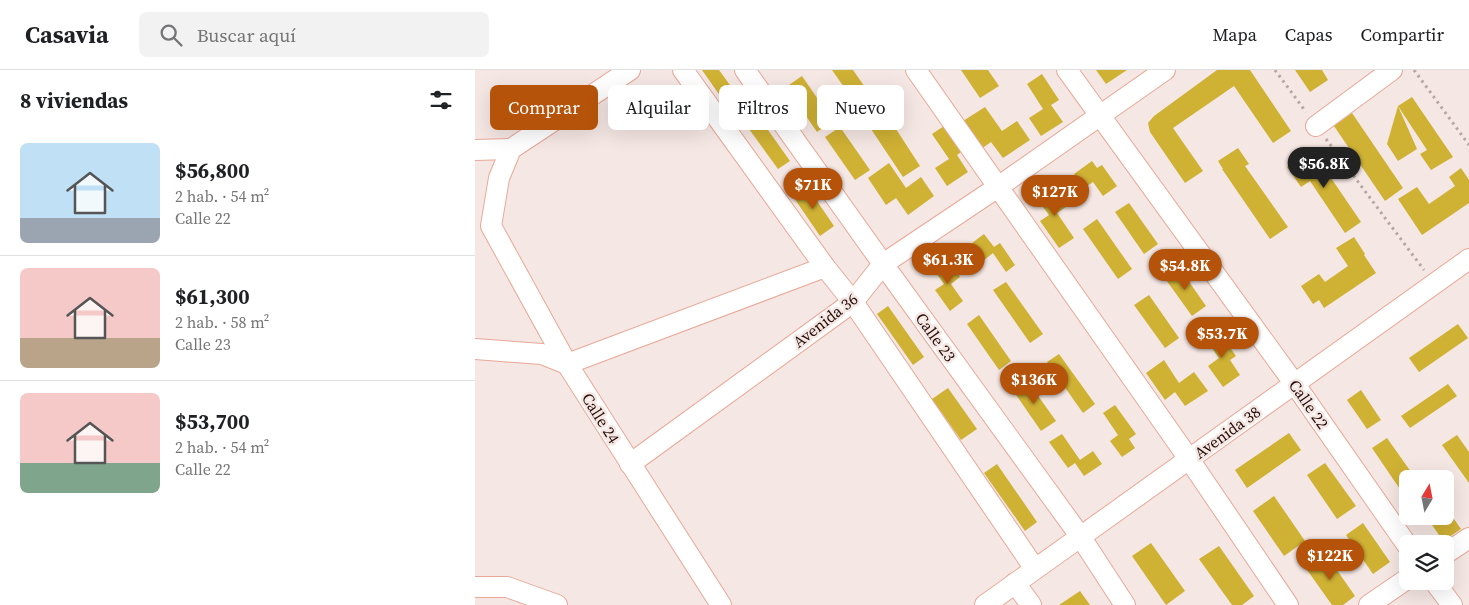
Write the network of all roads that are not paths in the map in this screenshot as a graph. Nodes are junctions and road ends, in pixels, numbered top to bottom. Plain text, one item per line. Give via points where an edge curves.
1 (630, 70) edge
2 (683, 70) edge
3 (745, 70) edge
4 (916, 70) edge
5 (1067, 70) edge
6 (1165, 70) edge
7 (1392, 70) edge
8 (1100, 116) junction
9 (1316, 126) road end
10 (511, 149) junction
11 (475, 150) edge
12 (997, 187) junction
13 (1469, 259) edge
14 (883, 264) junction
15 (825, 267) junction
16 (853, 302) junction
17 (475, 348) edge
18 (567, 364) junction
19 (1294, 384) junction
20 (1189, 459) junction
21 (630, 464) junction
22 (1400, 535) edge
23 (1080, 536) junction
24 (1469, 538) edge
25 (1454, 548) edge
26 (1035, 569) junction
27 (1015, 583) junction
28 (1399, 584) edge
29 (475, 588) edge
30 (1441, 590) edge
31 (557, 605) edge
32 (721, 605) edge
33 (985, 605) edge
34 (1031, 605) edge
35 (1125, 605) edge
36 (1288, 605) edge
37 (1369, 605) edge
38 (1452, 605) edge

1 - 10 street
2 - 15 street
3 - 14 street, Calle 23
4 - 12 street
5 - 8 street, Calle 22
6 - 8 street, Avenida 36
7 - 9 street
8 - 12 street, Avenida 36
8 - 19 street, Calle 22
10 - 11 street
10 - 18 street, Calle 24 via 499,178 491,226
12 - 14 street, Avenida 36
12 - 20 street
13 - 19 street, Avenida 38
14 - 16 street, Avenida 36
14 - 23 street, Calle 23
15 - 16 street
15 - 18 street
16 - 21 street, Avenida 36
16 - 26 street
17 - 18 street via 542,354
18 - 21 street, Calle 24
19 - 20 street, Avenida 38
19 - 22 street, Calle 22
20 - 23 street, Avenida 38
20 - 36 street
21 - 32 street, Calle 24
23 - 26 street, Avenida 38
23 - 35 street, Calle 23
24 - 25 street
26 - 27 street, Avenida 38
27 - 33 street, Avenida 38
27 - 34 street
28 - 37 street
29 - 31 street via 507,587
30 - 38 street

